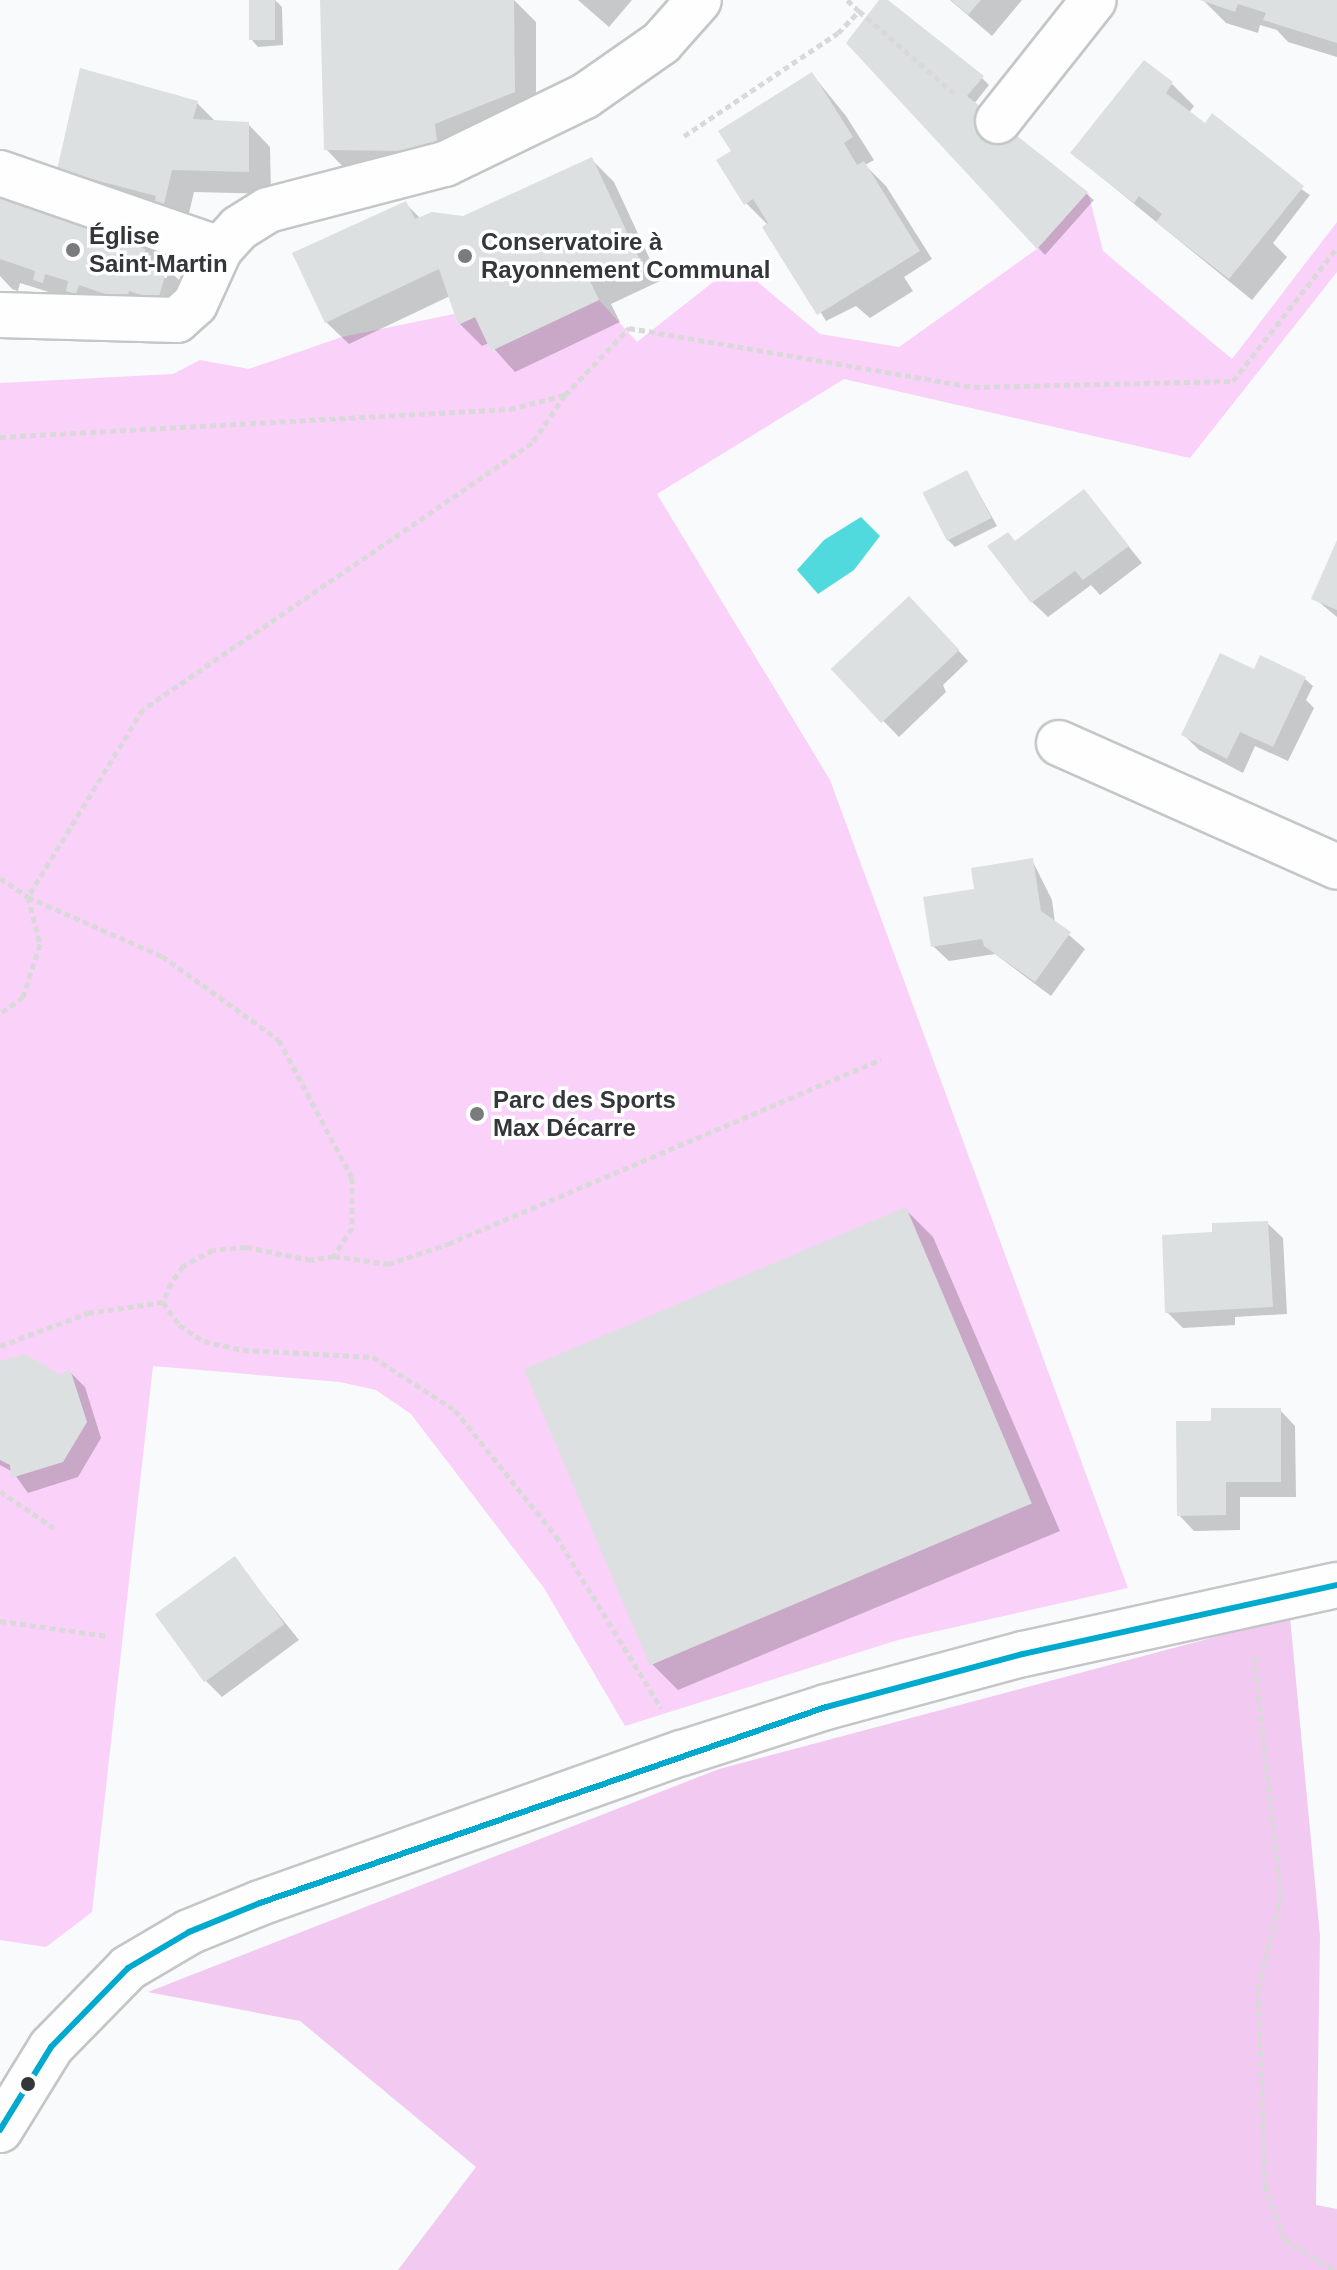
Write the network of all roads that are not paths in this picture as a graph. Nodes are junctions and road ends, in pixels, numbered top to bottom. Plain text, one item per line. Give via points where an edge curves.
1 (699, 0) edge
2 (1094, 0) edge
3 (998, 121) dead end
4 (0, 173) edge
5 (220, 249) junction
6 (0, 315) edge
7 (1059, 743) dead end
8 (1337, 867) edge
9 (1320, 1589) edge
10 (0, 2130) edge

1 - 5 street via 661,43 585,96 445,164 268,210 239,228
2 - 3 street
4 - 5 street
5 - 6 street via 195,304 177,320
7 - 8 street
9 - 10 street via 1023,1654 826,1707 682,1753 189,1932 128,1968 51,2047

